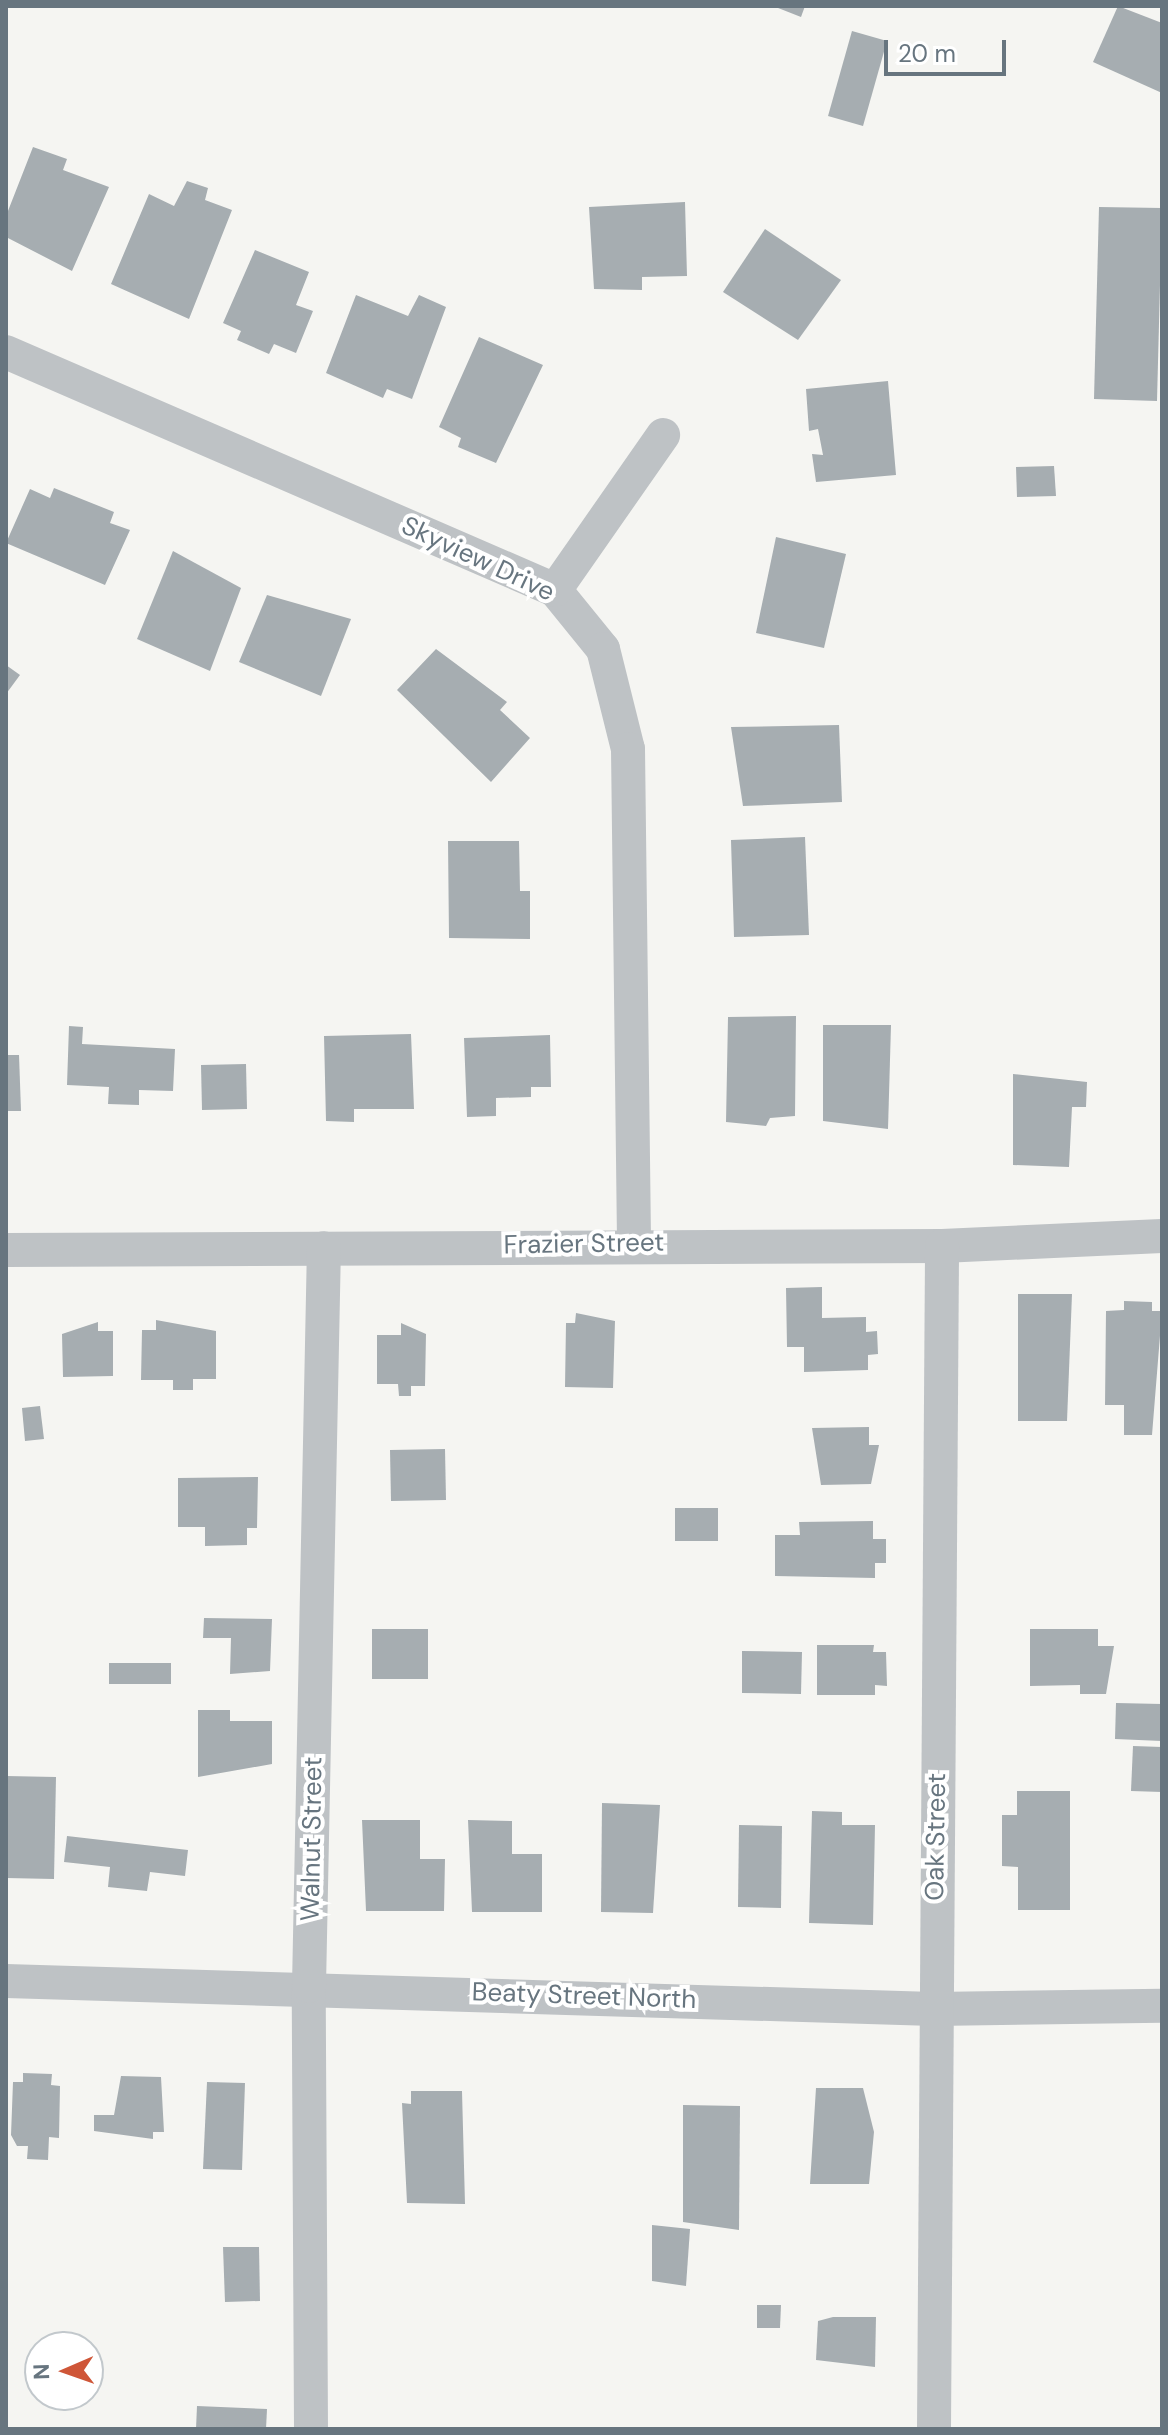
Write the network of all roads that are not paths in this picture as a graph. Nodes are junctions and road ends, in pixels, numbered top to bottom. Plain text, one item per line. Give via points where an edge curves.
1 (6, 352) edge
2 (663, 435) dead end
3 (555, 590) junction
4 (1162, 1236) edge
5 (634, 1243) junction
6 (942, 1246) junction
7 (324, 1248) junction
8 (6, 1250) edge
9 (6, 1981) edge
10 (309, 1986) junction
11 (1162, 2006) edge
12 (934, 2009) junction
13 (311, 2429) edge
14 (934, 2429) edge

1 - 3 street, Skyview Drive
2 - 3 street
3 - 5 street, Skyview Drive via 603,649 628,749
4 - 6 street, Frazier Street
5 - 6 street, Frazier Street
5 - 7 street, Frazier Street
6 - 12 street, Oak Street
7 - 8 street, Frazier Street
7 - 10 street, Walnut Street
9 - 10 street, Beaty Street North
10 - 12 street, Beaty Street North
10 - 13 street, Walnut Street
11 - 12 street, Beaty Street North
12 - 14 street, Oak Street

